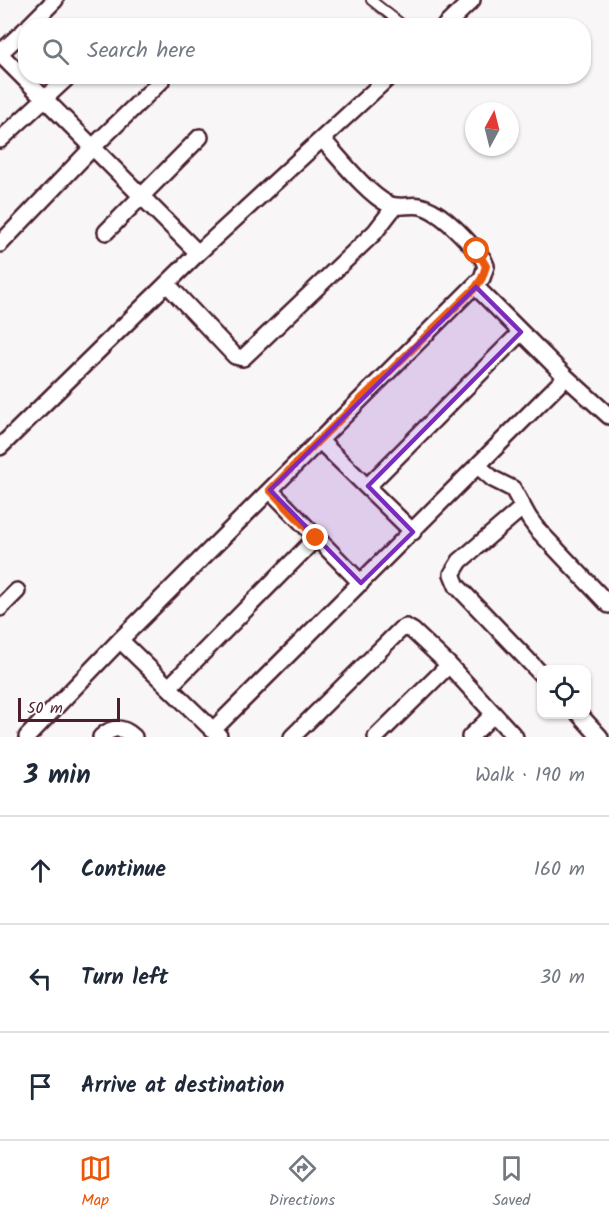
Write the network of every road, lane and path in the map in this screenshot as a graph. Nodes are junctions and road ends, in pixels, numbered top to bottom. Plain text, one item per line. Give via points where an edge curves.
1 (55, 0) edge
2 (371, 0) edge
3 (472, 0) edge
4 (36, 18) edge
5 (394, 18) edge
6 (453, 18) edge
7 (18, 36) edge
8 (0, 53) edge
9 (18, 71) edge
10 (30, 84) edge
11 (61, 84) edge
12 (158, 84) edge
13 (381, 84) edge
14 (45, 99) junction
15 (200, 137) dead end
16 (322, 139) junction
17 (0, 140) edge
18 (93, 147) junction
19 (142, 195) junction
20 (395, 206) junction
21 (106, 232) dead end
22 (0, 244) edge
23 (198, 253) junction
24 (167, 284) junction
25 (476, 287) junction
26 (521, 332) junction
27 (566, 377) junction
28 (609, 416) edge
29 (6, 430) edge
30 (319, 440) junction
31 (0, 447) edge
32 (478, 466) junction
33 (368, 486) junction
34 (270, 490) junction
35 (522, 507) junction
36 (412, 532) junction
37 (316, 538) junction
38 (361, 583) junction
39 (17, 591) dead end
40 (609, 605) edge
41 (0, 608) edge
42 (120, 640) junction
43 (449, 666) junction
44 (537, 670) edge
45 (169, 687) junction
46 (494, 714) junction
47 (584, 719) edge
48 (216, 733) edge
49 (29, 736) edge
50 (101, 737) edge
51 (134, 737) edge
52 (292, 737) edge
53 (376, 737) edge
54 (470, 737) edge
55 (515, 737) edge
56 (600, 737) edge

1 - 4 street
2 - 5 lane
3 - 6 street
7 - 8 street
8 - 9 street
10 - 14 street
11 - 14 street
12 - 18 street
13 - 16 street
14 - 17 street
14 - 18 street
15 - 19 street
16 - 20 street via 376,196
16 - 23 street
18 - 19 street
18 - 22 street
19 - 21 street
19 - 23 street
20 - 24 street via 375,232 243,358 235,356
20 - 25 street via 419,205 437,213 477,251 486,266
23 - 24 street
24 - 29 street
25 - 26 street
25 - 30 street
26 - 27 street
26 - 33 street
27 - 28 street
27 - 32 street
29 - 31 street
30 - 33 street
30 - 34 street
32 - 35 street via 513,489
32 - 36 street
33 - 36 street
34 - 37 street
34 - 42 street
35 - 40 street via 537,529
35 - 44 street via 460,561 452,574 458,586
36 - 38 street
37 - 38 street
37 - 45 street
38 - 48 street
39 - 41 street
42 - 45 street
42 - 49 street
43 - 46 street
43 - 52 street via 413,631 403,628
43 - 53 street
45 - 48 street
46 - 54 street
46 - 55 street
47 - 56 street
50 - 51 street via 120,728

